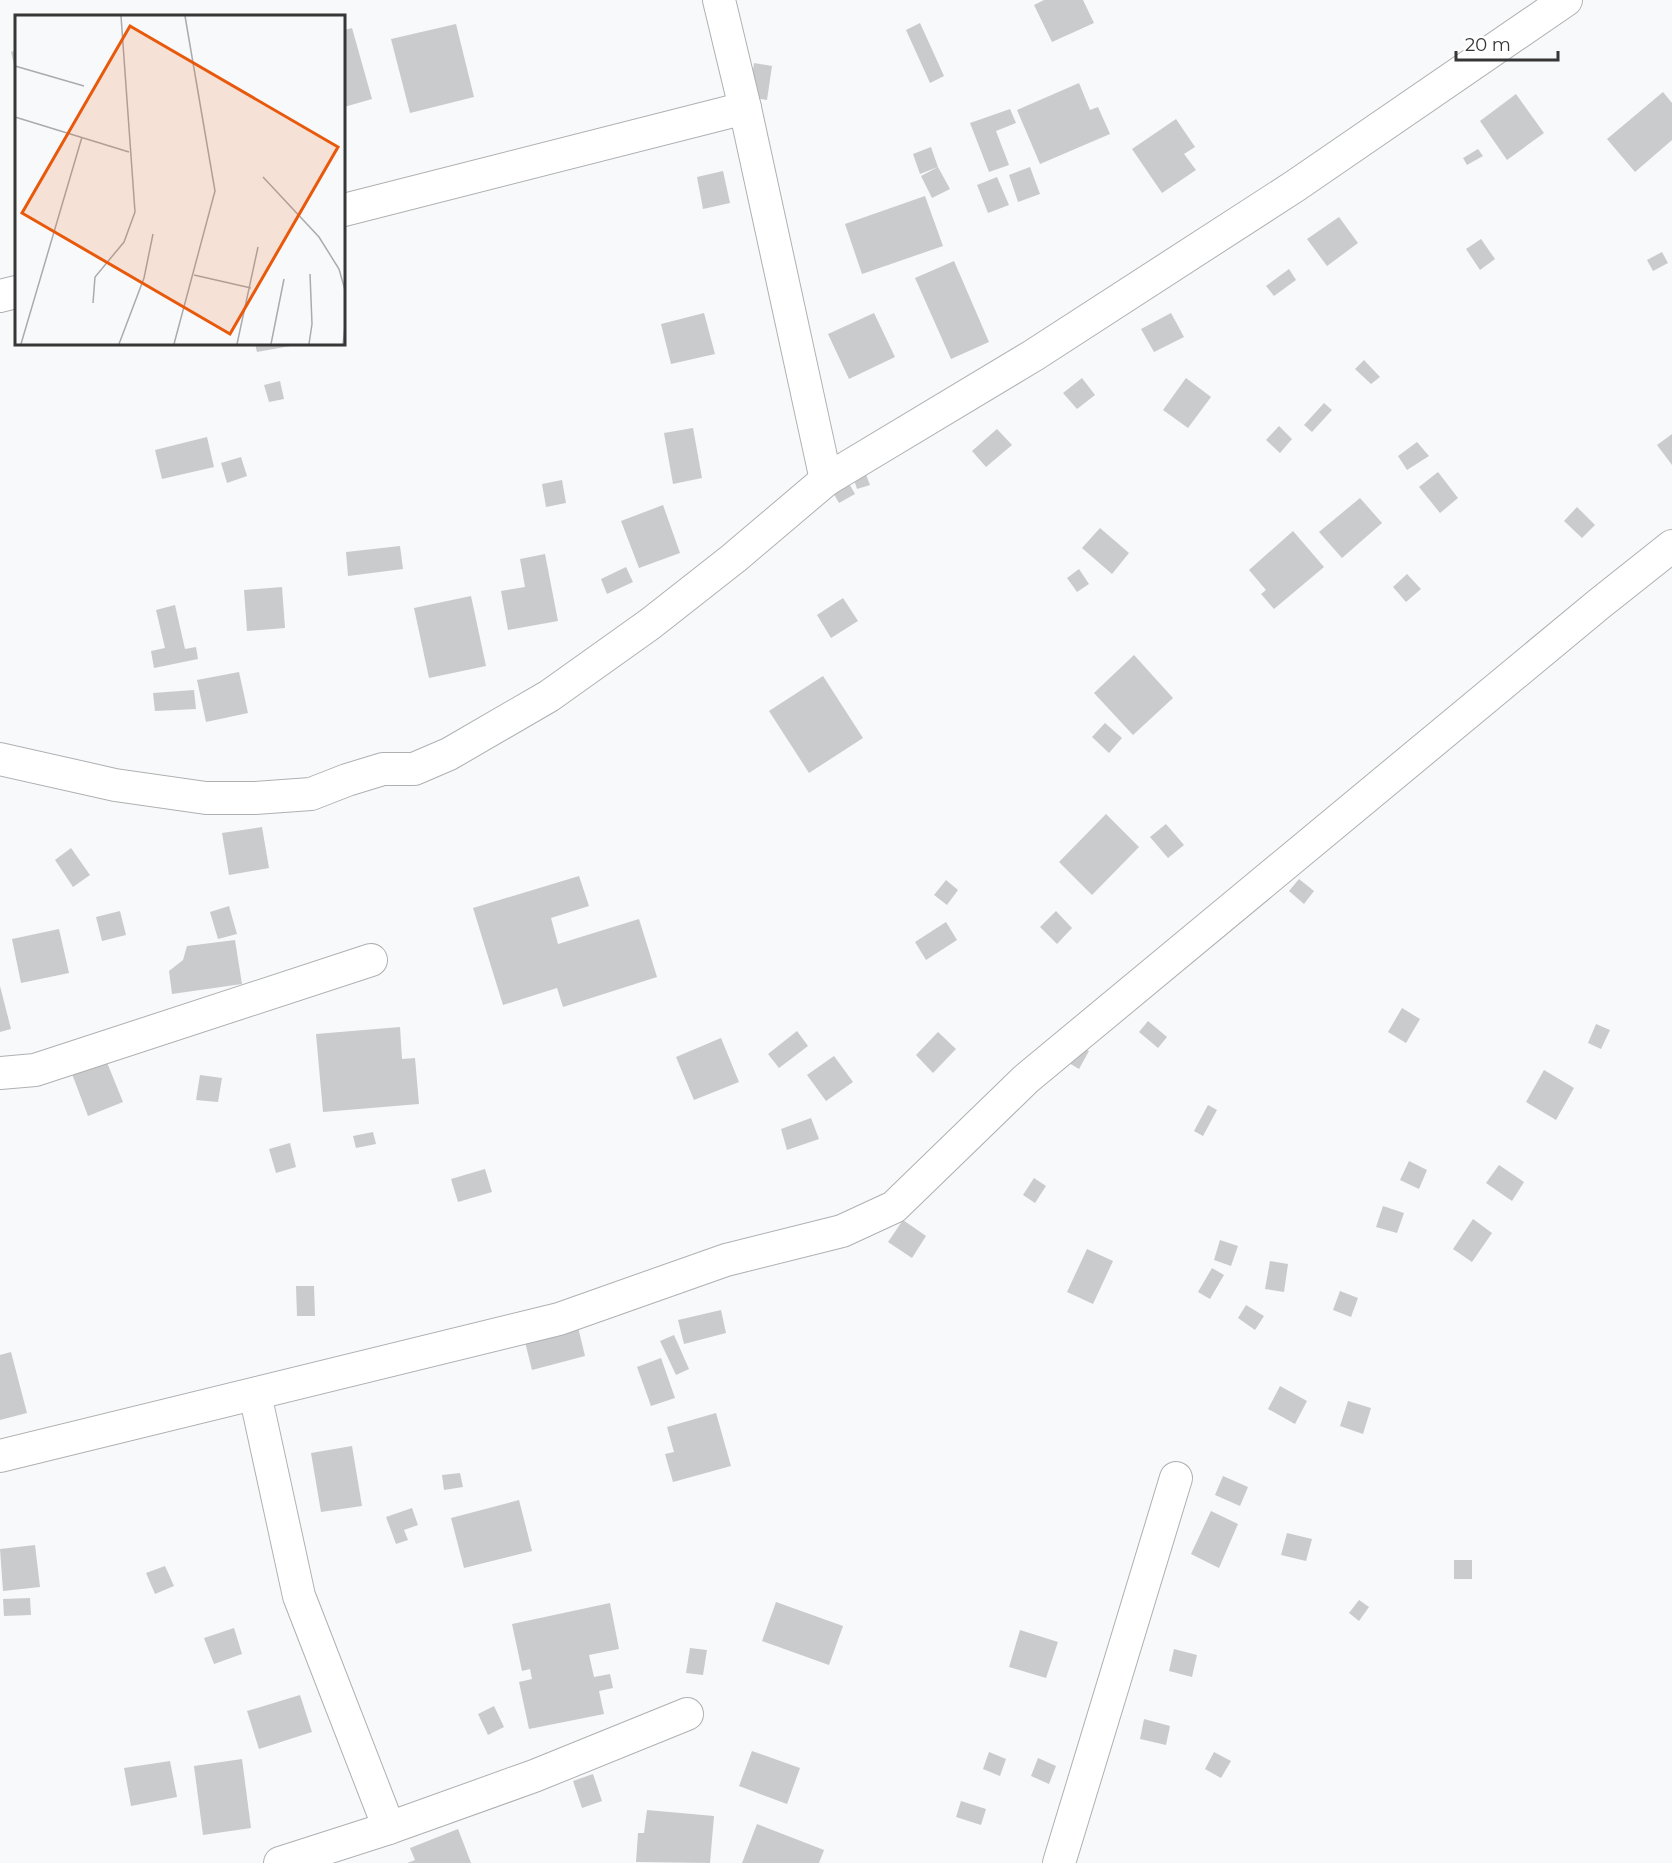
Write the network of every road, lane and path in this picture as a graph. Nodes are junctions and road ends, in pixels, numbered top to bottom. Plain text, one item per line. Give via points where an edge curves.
1 (719, 0) edge
2 (1566, 0) edge
3 (745, 108) junction
4 (345, 210) edge
5 (15, 292) edge
6 (0, 296) edge
7 (826, 480) junction
8 (1672, 546) edge
9 (0, 759) edge
10 (371, 960) dead end
11 (0, 1073) edge
12 (255, 1394) junction
13 (0, 1456) edge
14 (1176, 1478) dead end
15 (687, 1714) dead end
16 (389, 1828) junction
17 (280, 1863) edge
18 (1059, 1863) edge

1 - 3 street
2 - 7 street via 1295,186 1034,355
3 - 4 street
3 - 7 street
5 - 6 street
7 - 9 street via 725,566 549,696 449,754 414,769 383,770 311,794 206,798 116,785
8 - 12 street via 1026,1079 894,1207 842,1231 726,1260 559,1318
10 - 11 street via 35,1070
12 - 13 street
12 - 16 street via 299,1596
14 - 18 street
15 - 16 street via 534,1776
16 - 17 street

